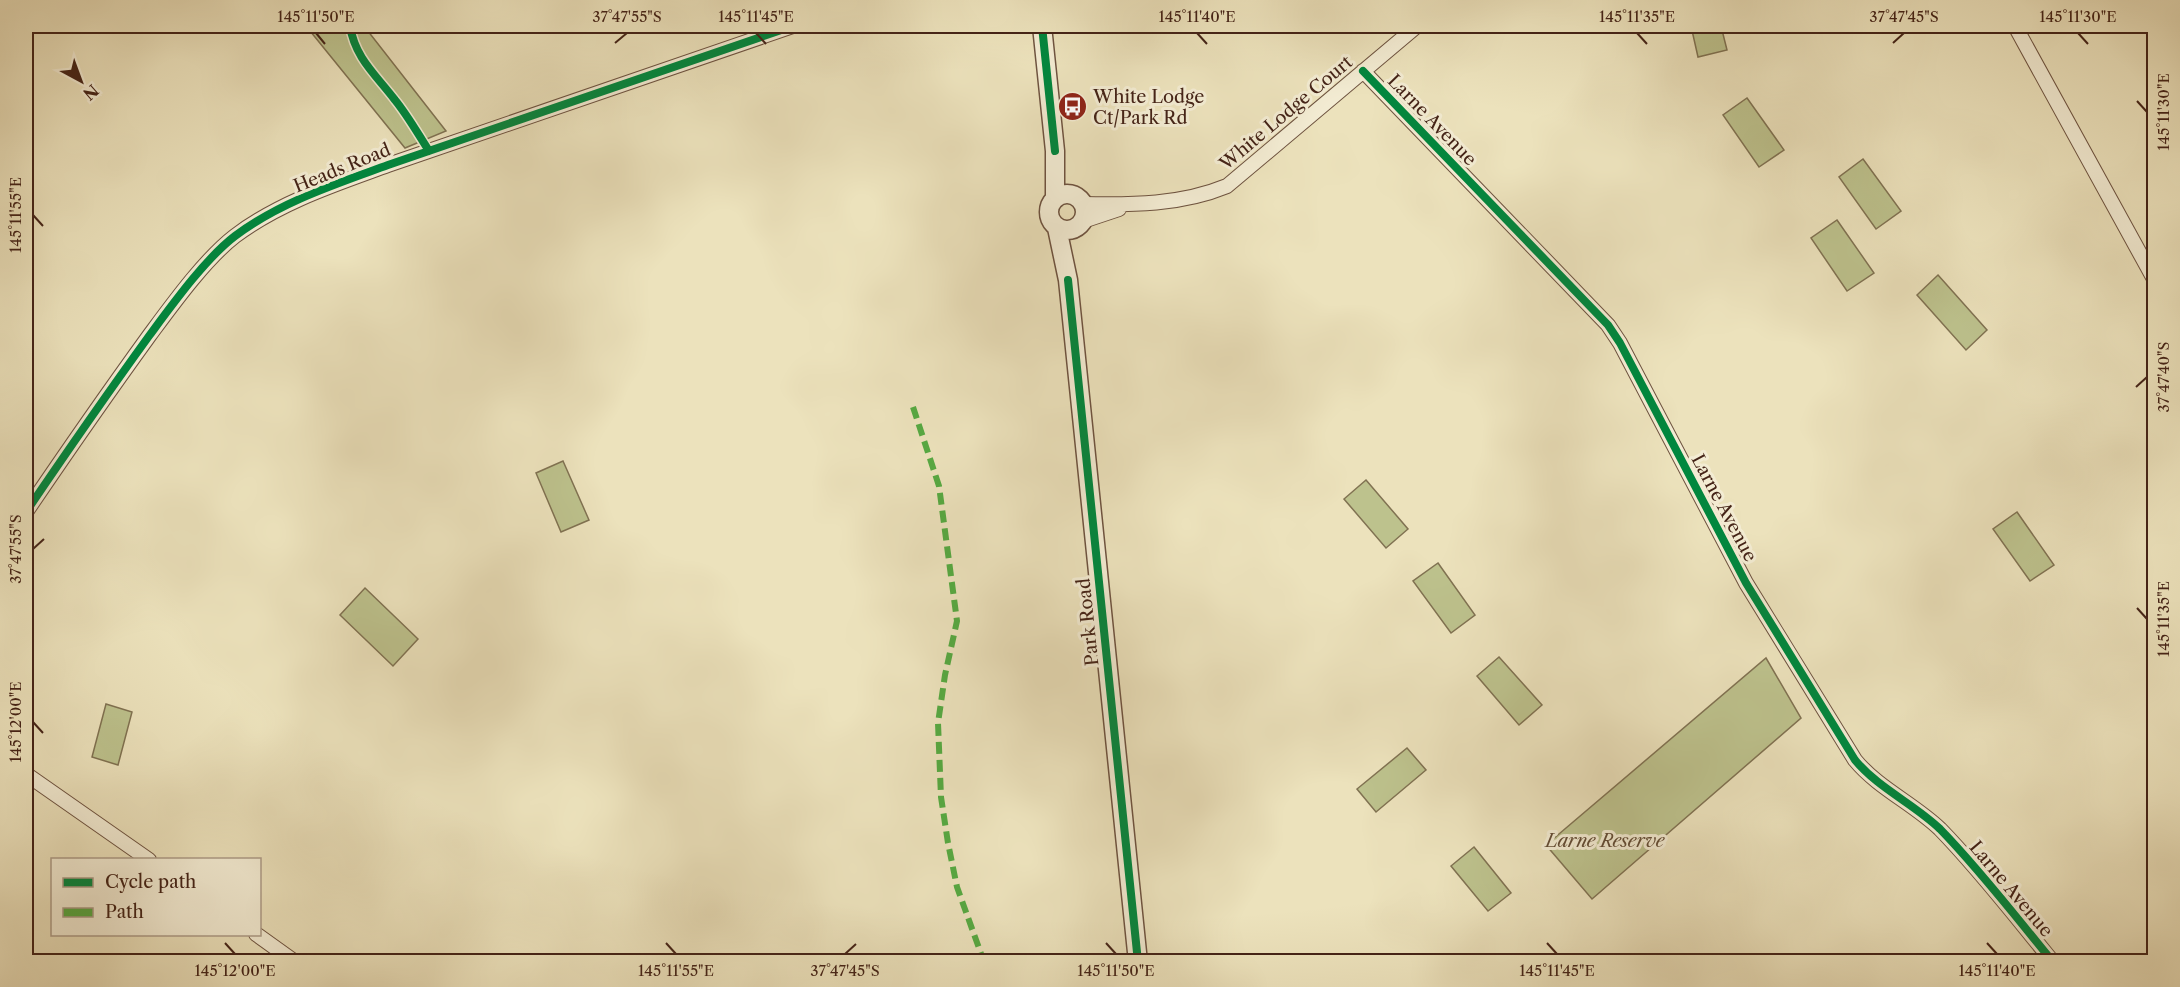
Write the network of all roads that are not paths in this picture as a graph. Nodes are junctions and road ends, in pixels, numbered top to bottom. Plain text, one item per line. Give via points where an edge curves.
1 (793, 26) edge
2 (1042, 26) edge
3 (1417, 26) edge
4 (2014, 26) edge
5 (1364, 71) junction
6 (1055, 151) junction
7 (1055, 200) junction
8 (1079, 212) junction
9 (1057, 228) junction
10 (2154, 279) edge
11 (1068, 280) junction
12 (26, 512) edge
13 (26, 774) edge
14 (146, 858) edge
15 (259, 936) edge
16 (295, 962) edge
17 (1138, 962) edge
18 (2053, 962) edge

1 - 12 street, Heads Road via 332,185 265,216 216,254 167,312
2 - 6 street
3 - 5 street, White Lodge Court
4 - 10 street
5 - 8 street, White Lodge Court via 1227,186 1196,197
5 - 18 street, Larne Avenue via 1608,325 1746,583 1855,760 1939,828
6 - 7 street
6 - 8 street
7 - 8 street via 1064,195
7 - 9 street via 1049,214
8 - 9 street via 1067,230
8 - 11 street, Park Road
9 - 11 street, Park Road
11 - 17 street, Park Road
13 - 14 street
15 - 16 street

